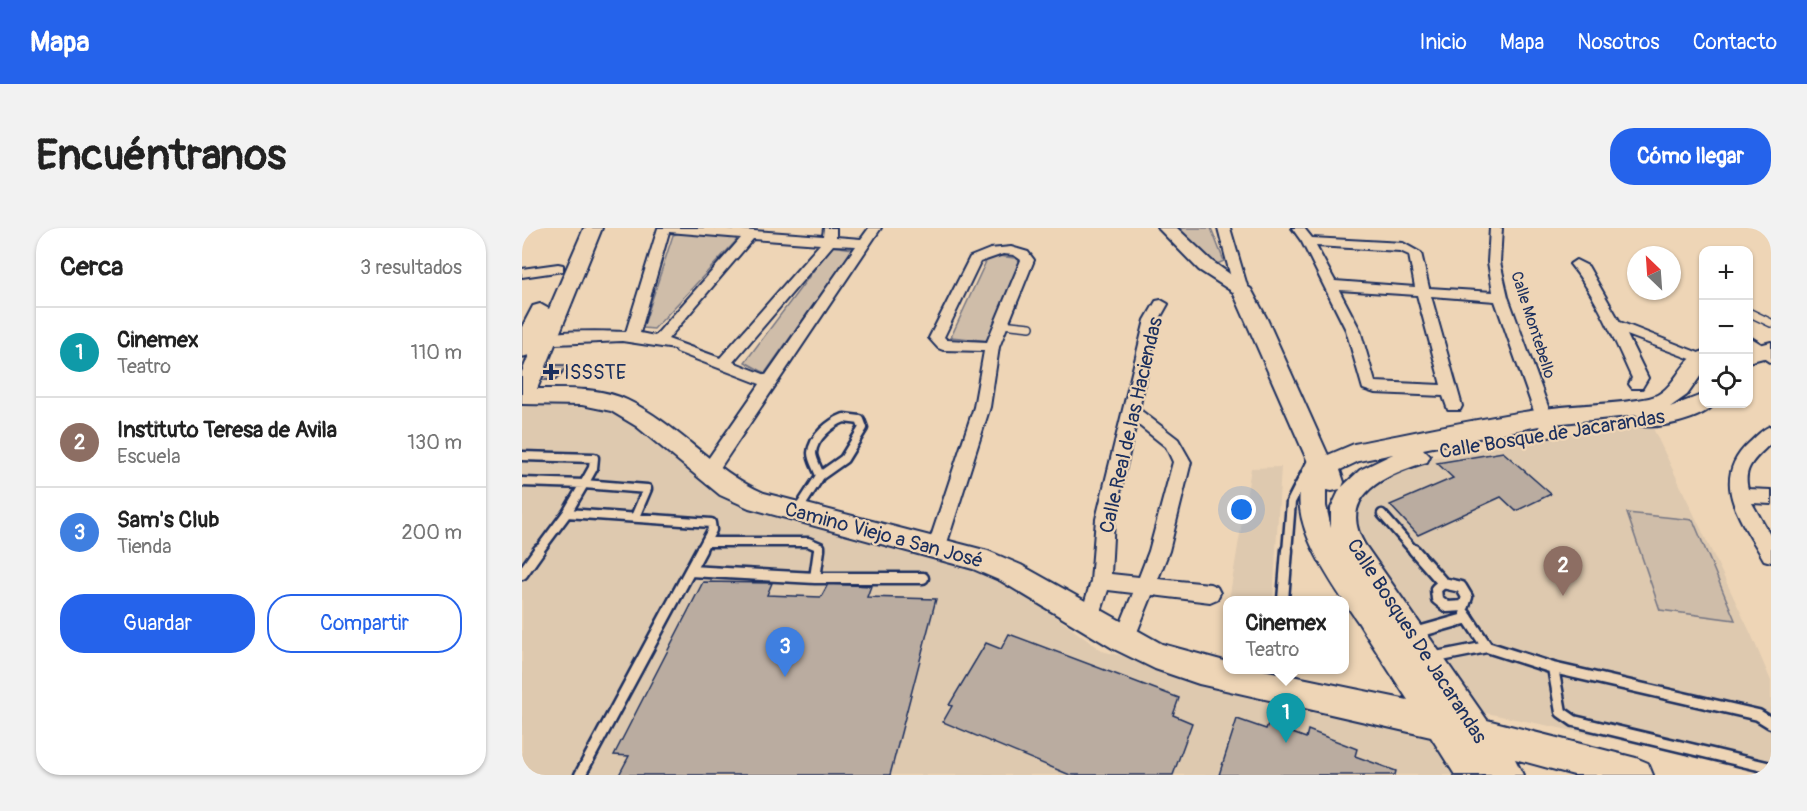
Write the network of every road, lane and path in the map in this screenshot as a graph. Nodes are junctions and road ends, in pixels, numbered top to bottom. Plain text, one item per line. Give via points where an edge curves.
1 (576, 228) edge
2 (593, 228) edge
3 (664, 228) edge
4 (669, 228) edge
5 (875, 228) edge
6 (1167, 228) edge
7 (1224, 228) edge
8 (1298, 228) edge
9 (1496, 228) edge
10 (1511, 228) edge
11 (830, 234) edge
12 (750, 235) junction
13 (1308, 242) junction
14 (864, 243) junction
15 (1576, 264) dead end
16 (567, 267) junction
17 (522, 273) edge
18 (1329, 285) junction
19 (1241, 289) junction
20 (1423, 292) junction
21 (1501, 297) junction
22 (1161, 304) dead end
23 (1753, 321) edge
24 (1002, 324) junction
25 (1030, 327) dead end
26 (1618, 330) junction
27 (630, 338) junction
28 (546, 339) junction
29 (1763, 344) edge
30 (671, 345) junction
31 (524, 346) edge
32 (992, 347) junction
33 (1699, 362) edge
34 (724, 363) junction
35 (1699, 364) edge
36 (768, 381) junction
37 (1637, 384) dead end
38 (1450, 391) junction
39 (523, 395) edge
40 (1699, 405) edge
41 (1454, 406) dead end
42 (1132, 412) junction
43 (1547, 424) junction
44 (1771, 432) edge
45 (522, 456) edge
46 (1319, 463) junction
47 (708, 472) junction
48 (820, 476) junction
49 (522, 482) edge
50 (584, 484) junction
51 (1739, 495) junction
52 (1771, 497) edge
53 (1346, 502) junction
54 (798, 510) junction
55 (567, 513) junction
56 (1382, 514) dead end
57 (635, 517) junction
58 (706, 542) junction
59 (937, 546) junction
60 (1771, 554) edge
61 (690, 572) junction
62 (522, 574) edge
63 (815, 578) junction
64 (923, 578) dead end
65 (1101, 581) junction
66 (1443, 583) junction
67 (1144, 587) junction
68 (1210, 592) dead end
69 (1282, 596) edge
70 (1461, 608) junction
71 (1090, 618) junction
72 (1468, 618) junction
73 (1412, 634) junction
74 (1124, 640) junction
75 (1487, 647) junction
76 (1418, 666) junction
77 (1553, 668) junction
78 (1376, 709) junction
79 (1440, 723) junction
80 (1771, 723) edge
81 (1477, 732) junction
82 (1771, 768) edge
83 (580, 775) edge
84 (1475, 775) edge
85 (1506, 775) edge
86 (1636, 775) edge

1 - 16 street
2 - 16 street
3 - 27 street
4 - 12 street
5 - 14 street
6 - 19 street via 1206,266
7 - 19 street
8 - 13 street
9 - 10 street
9 - 21 street, Calle Montebello via 1494,262
11 - 12 street via 790,238
11 - 14 street
11 - 34 street
12 - 30 street
13 - 18 street
13 - 20 street via 1403,247 1415,253
14 - 36 street
15 - 26 street via 1583,269
16 - 17 street
16 - 28 street
16 - 31 street
18 - 20 street
18 - 38 street via 1353,330 1368,385
19 - 46 street
20 - 21 street
20 - 38 street
21 - 43 street, Calle Montebello
22 - 42 street, Calle Real de las Haciendas via 1152,320
23 - 29 lane
24 - 25 lane
24 - 32 street
24 - 32 street via 1028,260 1018,252 996,251 975,260 936,338 943,345
26 - 33 street
26 - 37 street via 1640,378
27 - 28 street
27 - 30 street
28 - 31 street
28 - 39 street
30 - 34 street
32 - 59 street via 982,407
34 - 36 street
35 - 43 street, Calle Bosque de Jacarandas via 1683,389 1668,400
36 - 47 street
38 - 41 street
39 - 47 street, Camino Viejo a San José via 582,397 618,405 644,420
40 - 43 street, Calle Bosque de Jacarandas via 1663,417
42 - 65 street, Calle Real de las Haciendas via 1105,519
42 - 67 street via 1172,443 1182,462 1159,551
43 - 46 street, Calle Bosque de Jacarandas via 1354,453
43 - 53 street, Calle Bosque de Jacarandas via 1388,464 1373,472
44 - 51 street via 1740,464
45 - 50 lane via 594,458
46 - 53 street
46 - 69 lane via 1291,501
46 - 76 street, Calle Bosques De Jacarandas via 1312,506 1328,553
47 - 54 street, Camino Viejo a San José via 748,497
48 - 48 lane via 844,459 863,428 860,420 840,419 828,427 812,454
48 - 54 lane
49 - 50 lane
50 - 55 lane
50 - 57 lane via 644,487 647,492
51 - 52 street
51 - 60 street
53 - 73 street, Calle Bosques De Jacarandas via 1343,520 1351,546
54 - 59 street, Camino Viejo a San José
55 - 57 lane
55 - 62 lane
56 - 66 lane
57 - 58 lane via 707,521 712,530
58 - 61 lane
58 - 63 lane via 815,543 820,551
59 - 71 street, Camino Viejo a San José via 1011,573
61 - 63 lane
61 - 83 lane
63 - 64 lane
65 - 67 street
65 - 71 street, Calle Real de las Haciendas
66 - 70 lane via 1455,584 1465,592 1467,602
66 - 70 lane via 1436,589 1437,599 1447,607
67 - 68 street
67 - 74 street
70 - 72 lane
71 - 74 street, Camino Viejo a San José
72 - 73 lane
72 - 75 lane
73 - 76 street, Calle Bosques De Jacarandas
74 - 78 street, Camino Viejo a San José via 1199,670 1275,683
75 - 76 lane
75 - 77 lane
76 - 78 street via 1398,693
76 - 79 street, Calle Bosques De Jacarandas
76 - 81 street, Calle Bosques De Jacarandas
77 - 80 lane via 1758,715
77 - 82 lane via 1561,712 1574,721
78 - 79 street, Camino Viejo a San José
79 - 81 street, Camino Viejo a San José
79 - 84 street, Calle Bosques De Jacarandas
81 - 85 street, Calle Bosques De Jacarandas
81 - 86 street, Camino Viejo a San José

